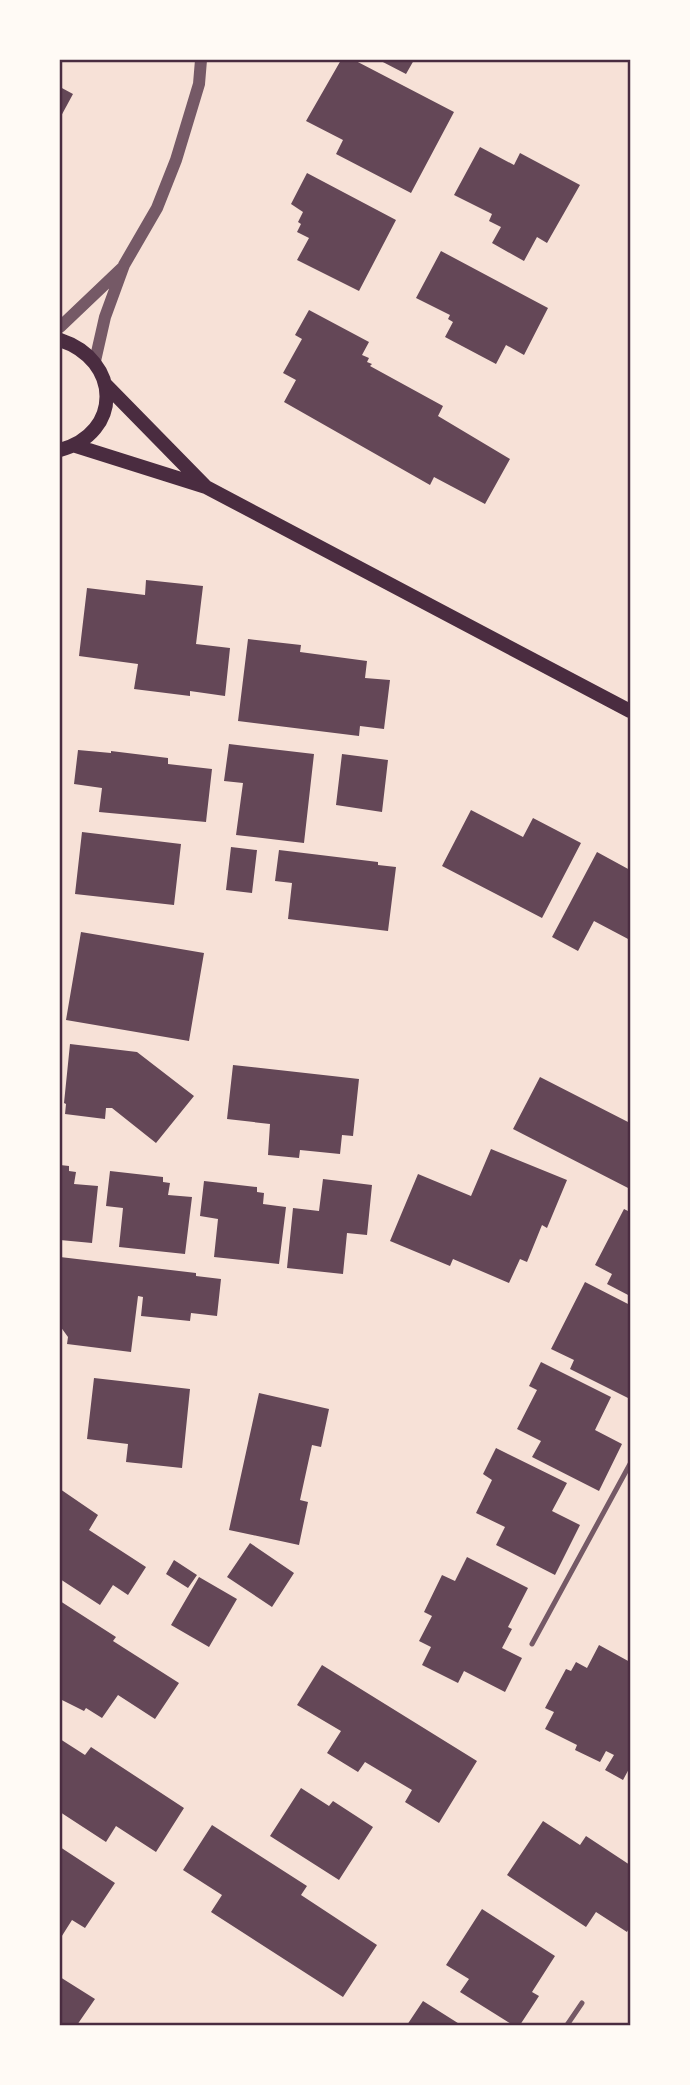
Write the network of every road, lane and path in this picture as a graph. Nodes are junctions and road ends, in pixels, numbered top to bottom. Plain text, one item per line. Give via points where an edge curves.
1 (201, 60) edge
2 (124, 265) junction
3 (60, 327) edge
4 (60, 340) edge
5 (95, 361) junction
6 (106, 385) junction
7 (76, 446) junction
8 (60, 450) edge
9 (206, 487) junction
10 (631, 711) edge
11 (631, 1464) edge
12 (532, 1644) dead end
13 (582, 2003) dead end
14 (567, 2025) edge

1 - 2 street via 199,84 176,160 157,208
2 - 3 street
2 - 5 street
4 - 5 main road
5 - 6 main road
6 - 7 main road via 105,411 93,433
6 - 9 main road
7 - 8 main road
7 - 9 main road
9 - 10 main road
11 - 12 lane
13 - 14 lane

